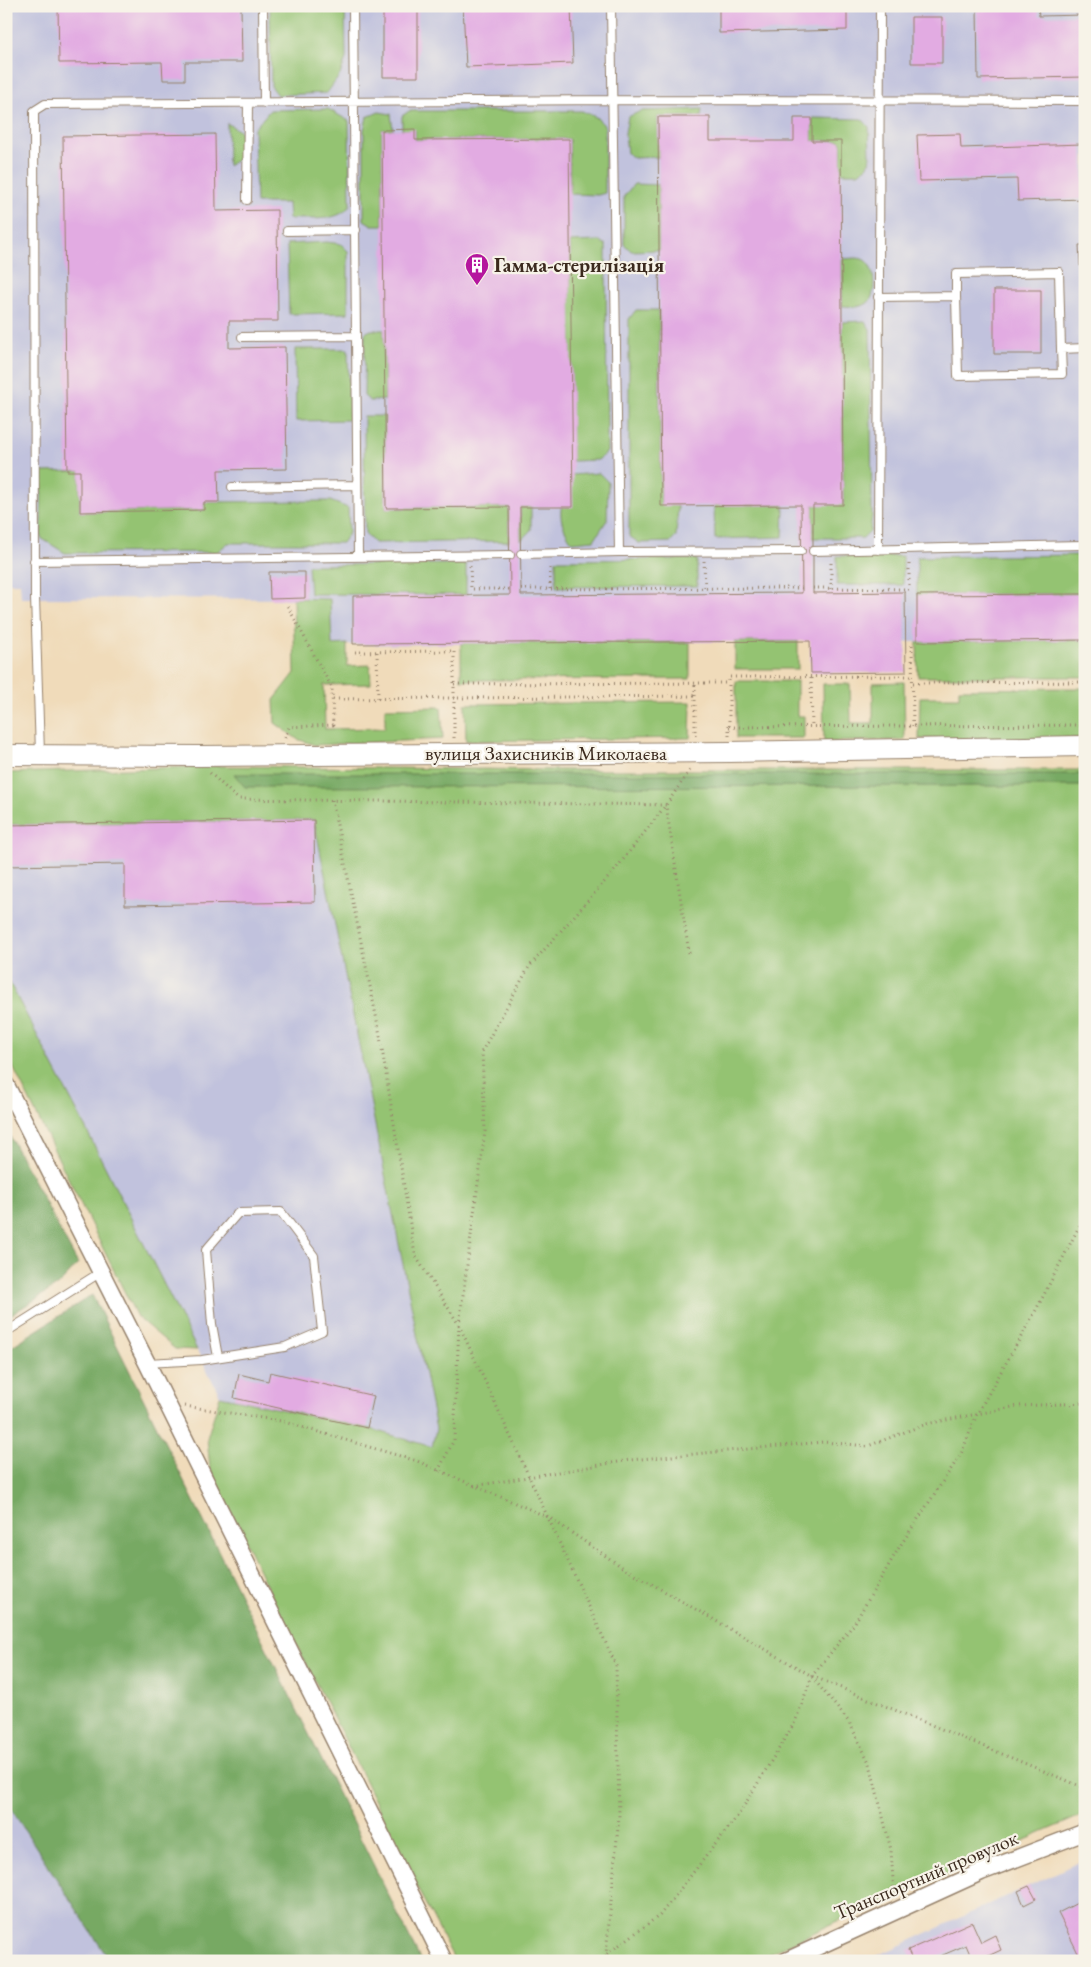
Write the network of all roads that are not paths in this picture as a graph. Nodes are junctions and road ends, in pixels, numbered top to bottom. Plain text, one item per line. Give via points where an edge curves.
1 (263, 6) edge
2 (353, 6) edge
3 (611, 6) edge
4 (880, 6) edge
5 (612, 100) junction
6 (1085, 101) edge
7 (879, 102) junction
8 (248, 103) junction
9 (264, 103) junction
10 (355, 103) junction
11 (247, 200) dead end
12 (356, 230) junction
13 (287, 231) dead end
14 (956, 296) junction
15 (878, 297) junction
16 (356, 336) junction
17 (242, 337) dead end
18 (1085, 348) edge
19 (1061, 349) junction
20 (357, 485) junction
21 (232, 486) dead end
22 (1082, 545) dead end
23 (878, 550) junction
24 (802, 551) dead end
25 (813, 551) dead end
26 (619, 552) junction
27 (510, 554) dead end
28 (521, 554) dead end
29 (358, 556) junction
30 (34, 561) junction
31 (1085, 746) edge
32 (40, 754) junction
33 (6, 755) edge
34 (6, 1085) edge
35 (101, 1272) junction
36 (6, 1332) edge
37 (218, 1357) junction
38 (147, 1363) junction
39 (1085, 1832) edge
40 (444, 1961) edge
41 (786, 1961) edge

1 - 9 lane
2 - 10 lane
3 - 5 lane
4 - 7 lane
5 - 7 lane
5 - 10 lane
5 - 26 lane
6 - 7 lane
7 - 15 lane
8 - 9 lane
8 - 11 lane
8 - 30 lane via 45,104 34,111
9 - 10 lane
10 - 12 lane
12 - 13 lane
12 - 16 lane
14 - 15 lane
14 - 19 lane via 956,274 1059,272
14 - 19 lane via 958,376 1062,374
15 - 23 lane
16 - 17 lane
16 - 20 lane
18 - 19 lane
20 - 21 lane
20 - 29 lane
22 - 23 lane
23 - 25 lane
24 - 26 lane
26 - 28 lane
27 - 29 lane
29 - 30 lane
30 - 32 lane
31 - 32 street, вулиця Захисників Миколаєва via 730,752
32 - 33 street, вулиця Захисників Миколаєва
34 - 35 street
35 - 36 lane
35 - 38 street
37 - 37 lane via 285,1347 322,1331 314,1256 281,1212 238,1213 206,1250
37 - 38 lane
38 - 40 street
39 - 41 street, Транспортний провулок via 981,1872

